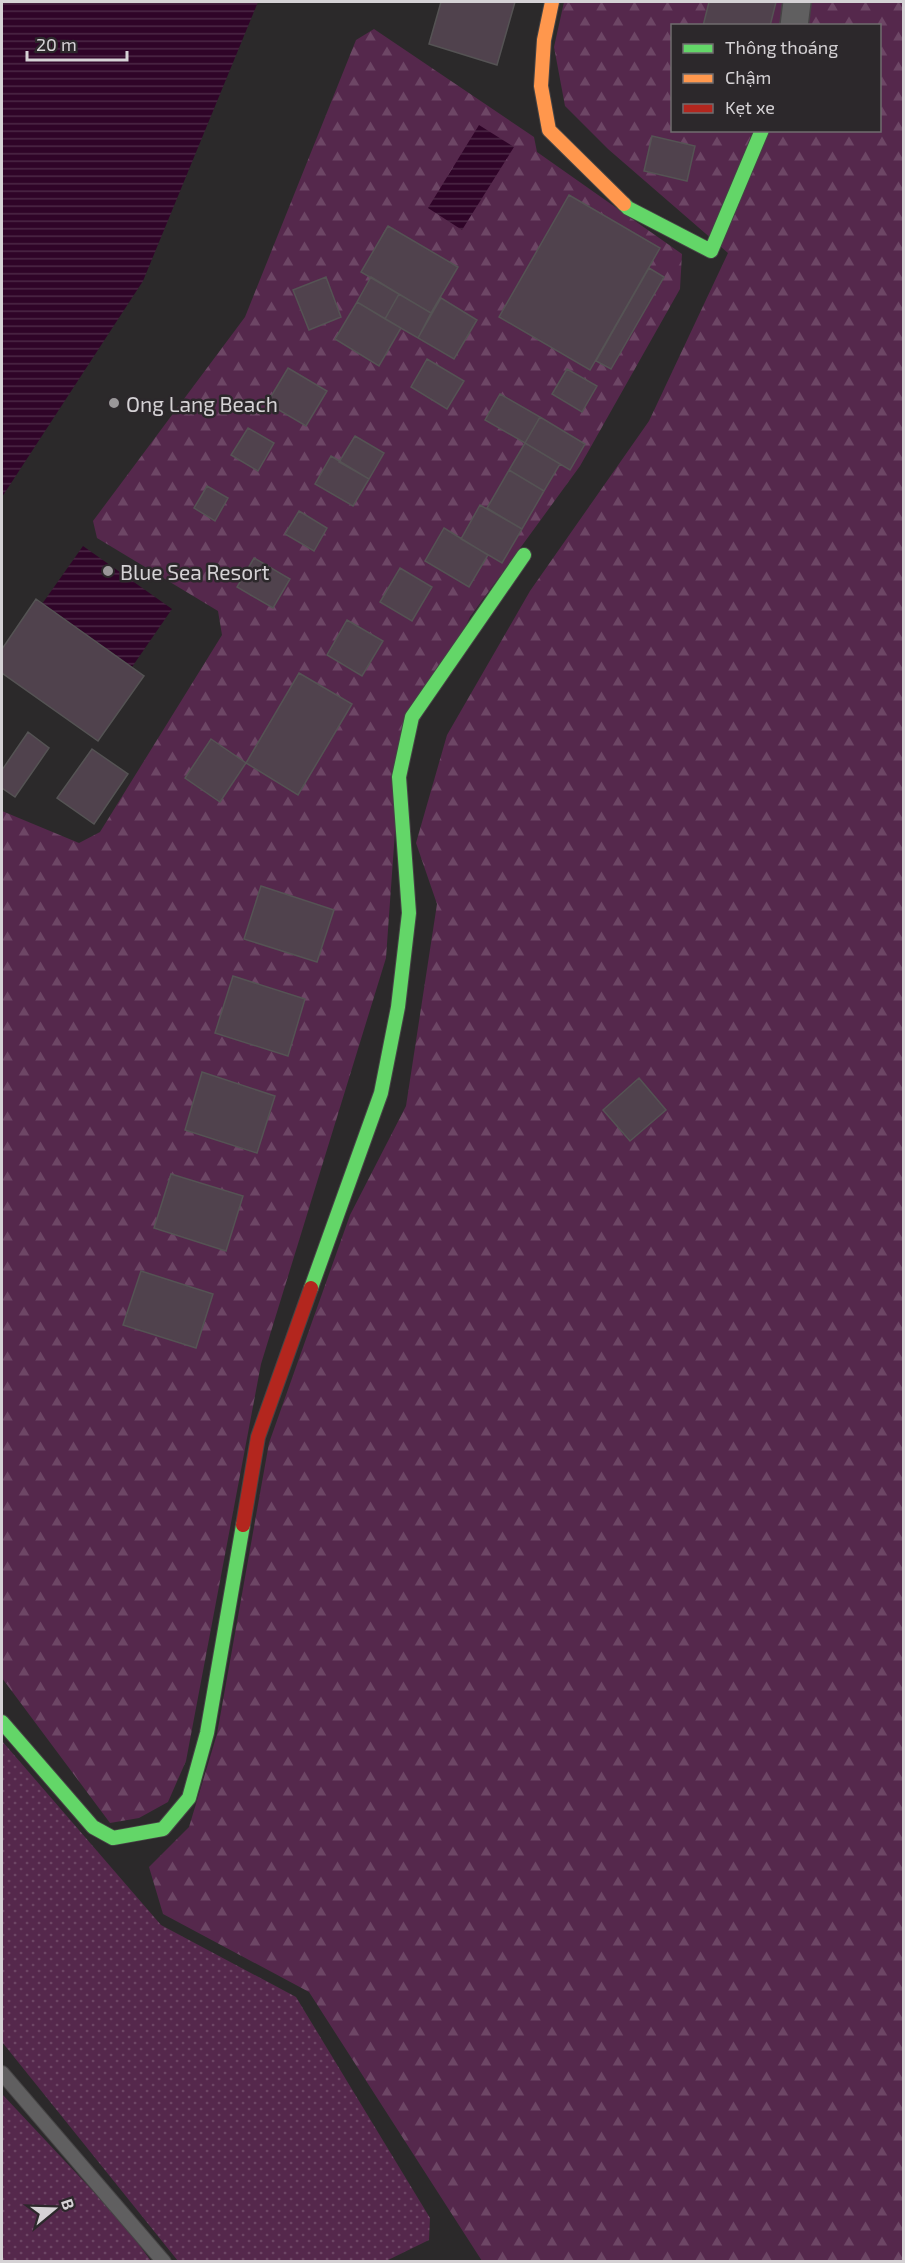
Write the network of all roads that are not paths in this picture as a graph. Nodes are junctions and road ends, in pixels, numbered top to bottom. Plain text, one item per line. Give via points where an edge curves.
1 (552, 2) edge
2 (797, 2) edge
3 (794, 24) edge
4 (761, 132) edge
5 (524, 555) dead end
6 (2, 1722) edge
7 (2, 2073) edge
8 (164, 2262) edge

1 - 4 street via 541,86 549,130 628,208 711,251
2 - 3 street
5 - 6 street via 412,717 399,777 409,913 398,1007 381,1093 258,1437 207,1733 189,1798 164,1829 113,1838 93,1827
7 - 8 lane

